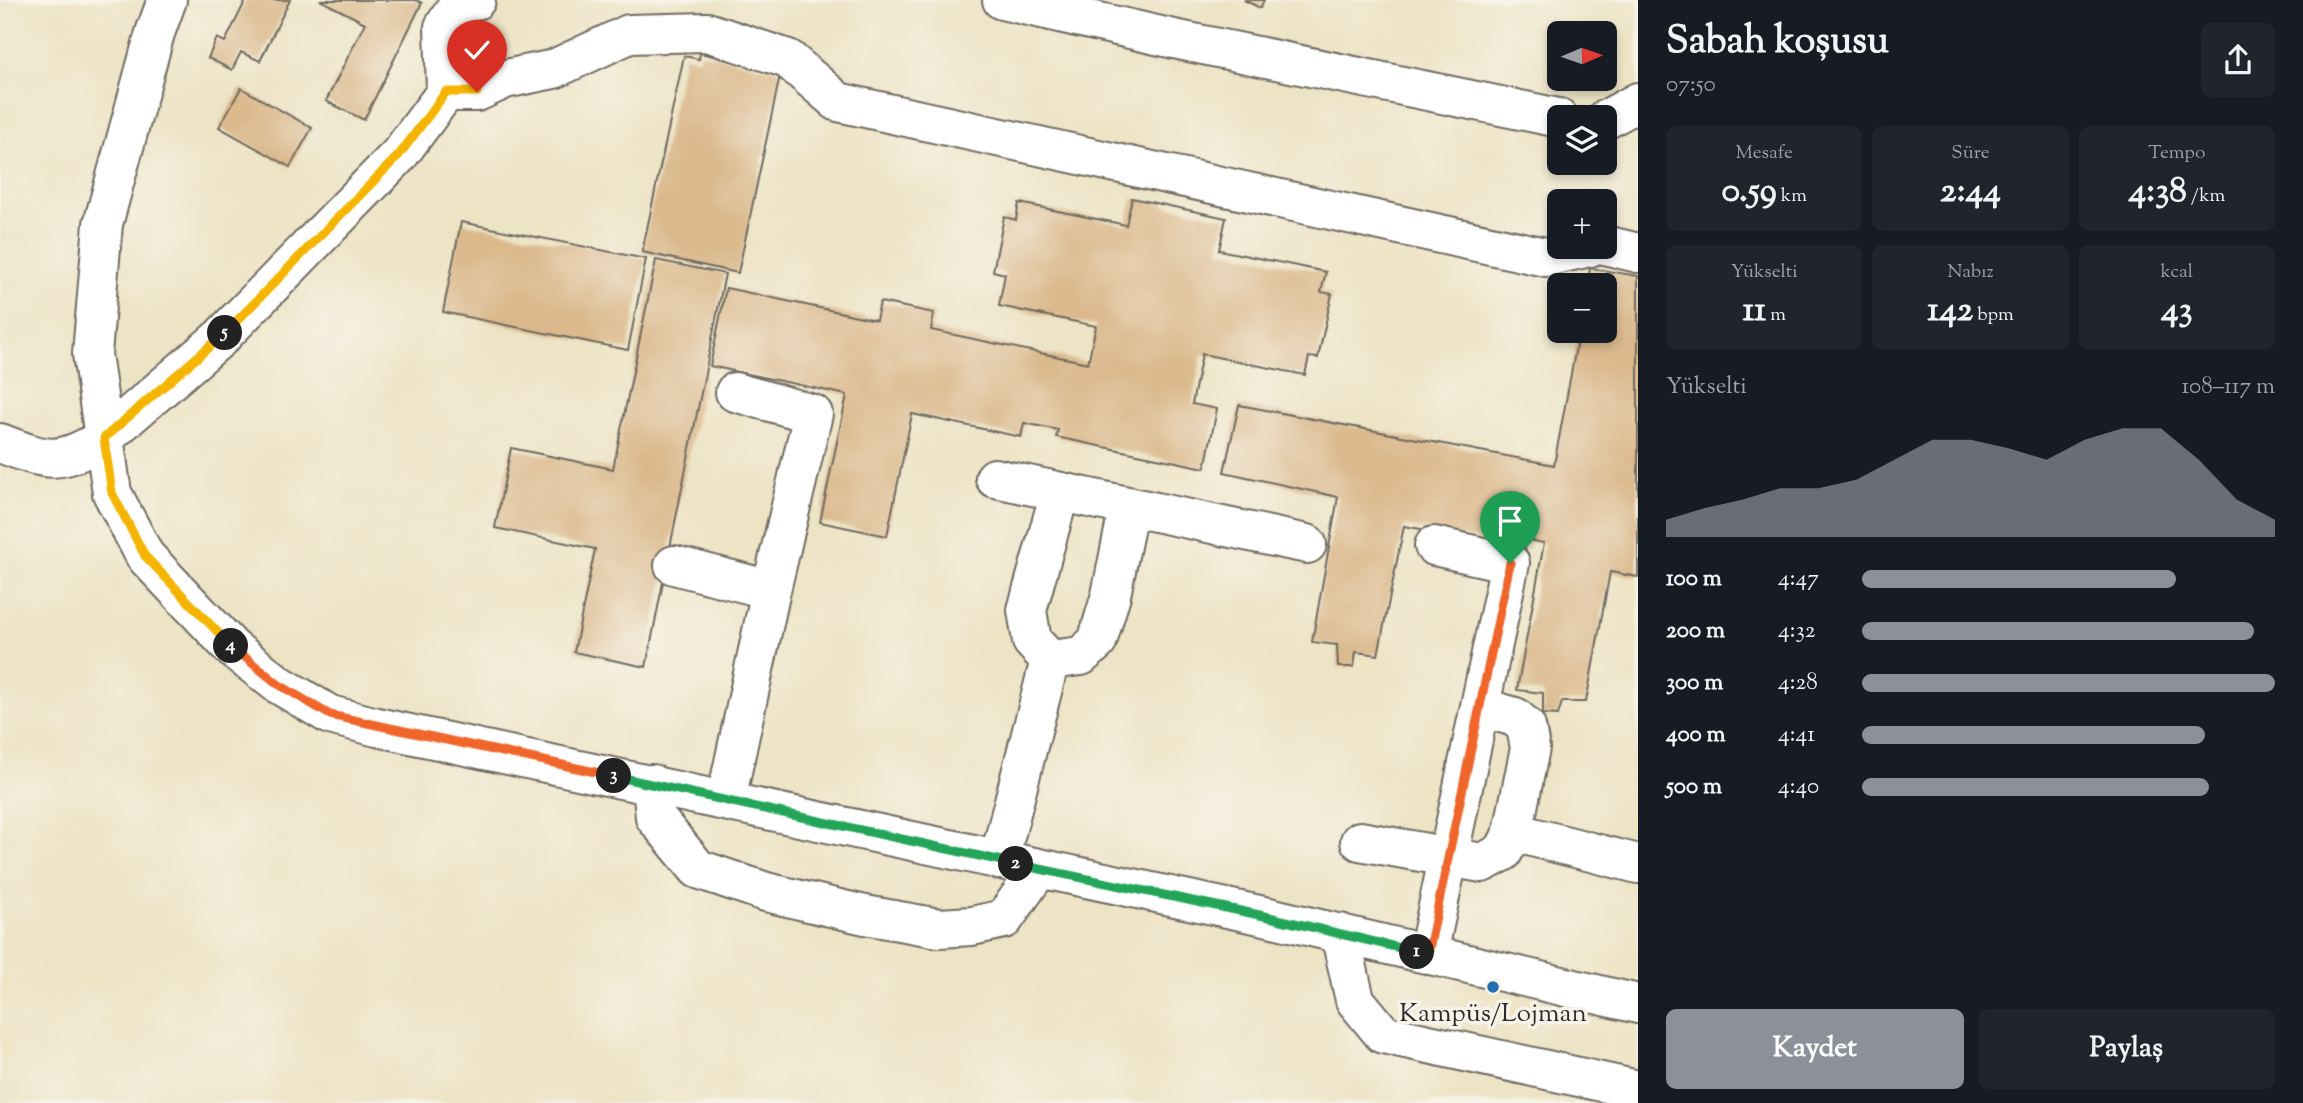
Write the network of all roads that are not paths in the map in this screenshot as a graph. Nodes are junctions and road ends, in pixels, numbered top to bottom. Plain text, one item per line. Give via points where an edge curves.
1 (167, 0) edge
2 (476, 0) edge
3 (1002, 0) edge
4 (446, 92) junction
5 (1638, 102) edge
6 (1617, 113) edge
7 (1547, 116) edge
8 (1617, 248) edge
9 (1638, 253) edge
10 (1547, 257) edge
11 (735, 392) dead end
12 (104, 438) junction
13 (0, 443) edge
14 (995, 478) dead end
15 (1060, 492) junction
16 (1129, 506) junction
17 (1307, 544) dead end
18 (1434, 546) dead end
19 (674, 565) dead end
20 (771, 590) junction
21 (1049, 660) junction
22 (1480, 707) junction
23 (652, 784) junction
24 (726, 800) junction
25 (1513, 832) junction
26 (1360, 841) dead end
27 (1448, 858) junction
28 (999, 860) junction
29 (1638, 864) edge
30 (1040, 869) junction
31 (1340, 933) junction
32 (1428, 954) junction
33 (1638, 1004) edge
34 (1638, 1090) edge

1 - 12 lane via 103,224 92,354
2 - 4 lane via 458,5 444,27
3 - 7 lane
4 - 10 lane via 477,92 505,79 554,69 629,34 707,32 788,59 838,102
4 - 12 lane via 399,155 220,338
5 - 6 lane
8 - 9 lane
11 - 20 lane via 813,414
12 - 13 lane via 60,459 34,456
12 - 23 lane via 112,493 145,556 232,648 278,684 330,715
14 - 15 lane
15 - 16 lane
15 - 21 lane via 1027,610 1032,641
16 - 17 lane
16 - 21 lane via 1097,642 1081,656
18 - 22 lane via 1510,563
19 - 20 lane
20 - 24 lane
21 - 28 lane
22 - 25 lane via 1515,718 1526,727 1530,748
22 - 27 lane
23 - 24 lane
23 - 30 lane via 655,817 698,869 766,892 865,915 939,928 1004,919
24 - 28 lane
25 - 27 lane via 1503,852 1482,863
25 - 29 lane
26 - 27 lane
27 - 32 lane
28 - 30 lane
30 - 31 lane
31 - 32 lane
31 - 34 lane via 1355,1000 1383,1034
32 - 33 lane

